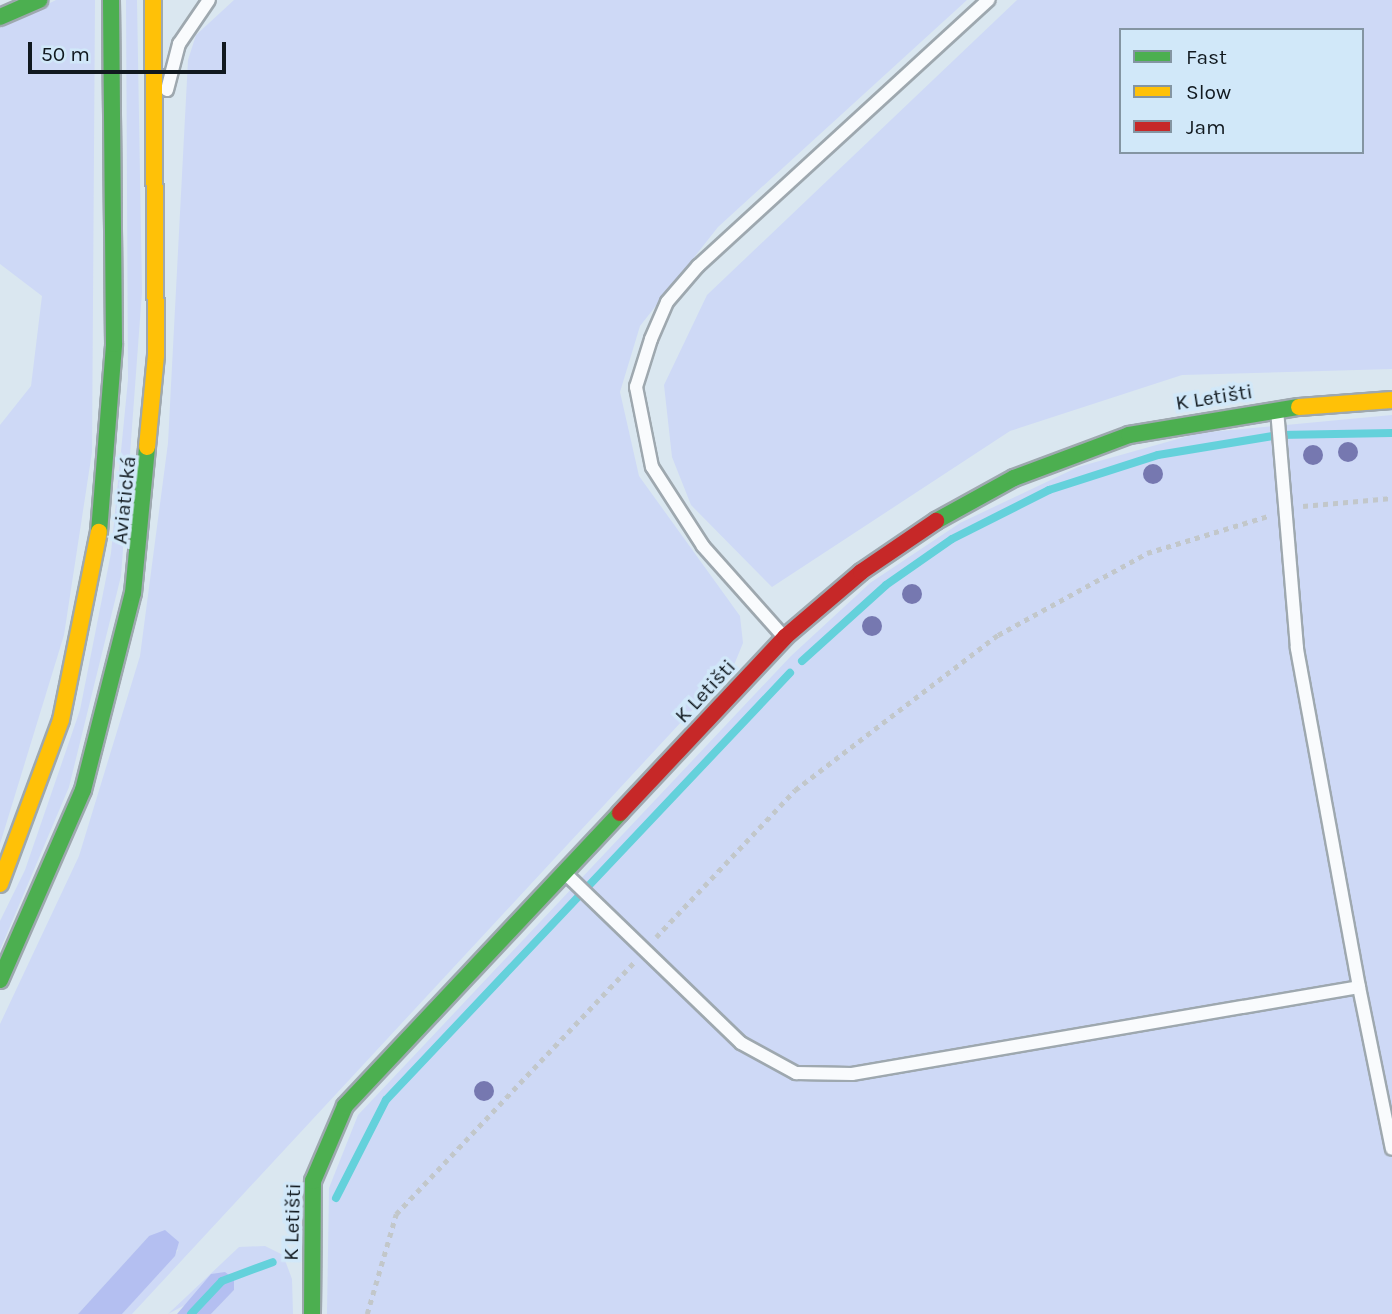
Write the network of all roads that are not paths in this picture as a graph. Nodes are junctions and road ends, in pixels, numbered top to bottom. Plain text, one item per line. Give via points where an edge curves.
1 (39, 0) edge
2 (111, 0) edge
3 (153, 0) edge
4 (207, 0) edge
5 (988, 0) edge
6 (0, 17) edge
7 (155, 132) junction
8 (1392, 400) edge
9 (1276, 409) junction
10 (785, 637) junction
11 (564, 872) junction
12 (0, 884) edge
13 (0, 980) edge
14 (1359, 987) junction
15 (1392, 1149) edge
16 (312, 1314) edge

1 - 6 main road
2 - 12 main road, Aviatická via 114,344 98,550 61,720
3 - 7 main road, Aviatická
4 - 7 lane via 179,44
5 - 10 lane via 698,266 667,302 651,339 636,387 652,467 703,547
7 - 13 main road, Aviatická via 154,405 133,593 83,790
8 - 9 main road, K Letišti
9 - 10 main road, K Letišti via 1129,435 1014,478 909,536
9 - 14 lane via 1297,648
10 - 11 main road, K Letišti
11 - 14 lane via 741,1043 796,1073 852,1074
11 - 16 main road, K Letišti via 333,1124 313,1181
14 - 15 lane

